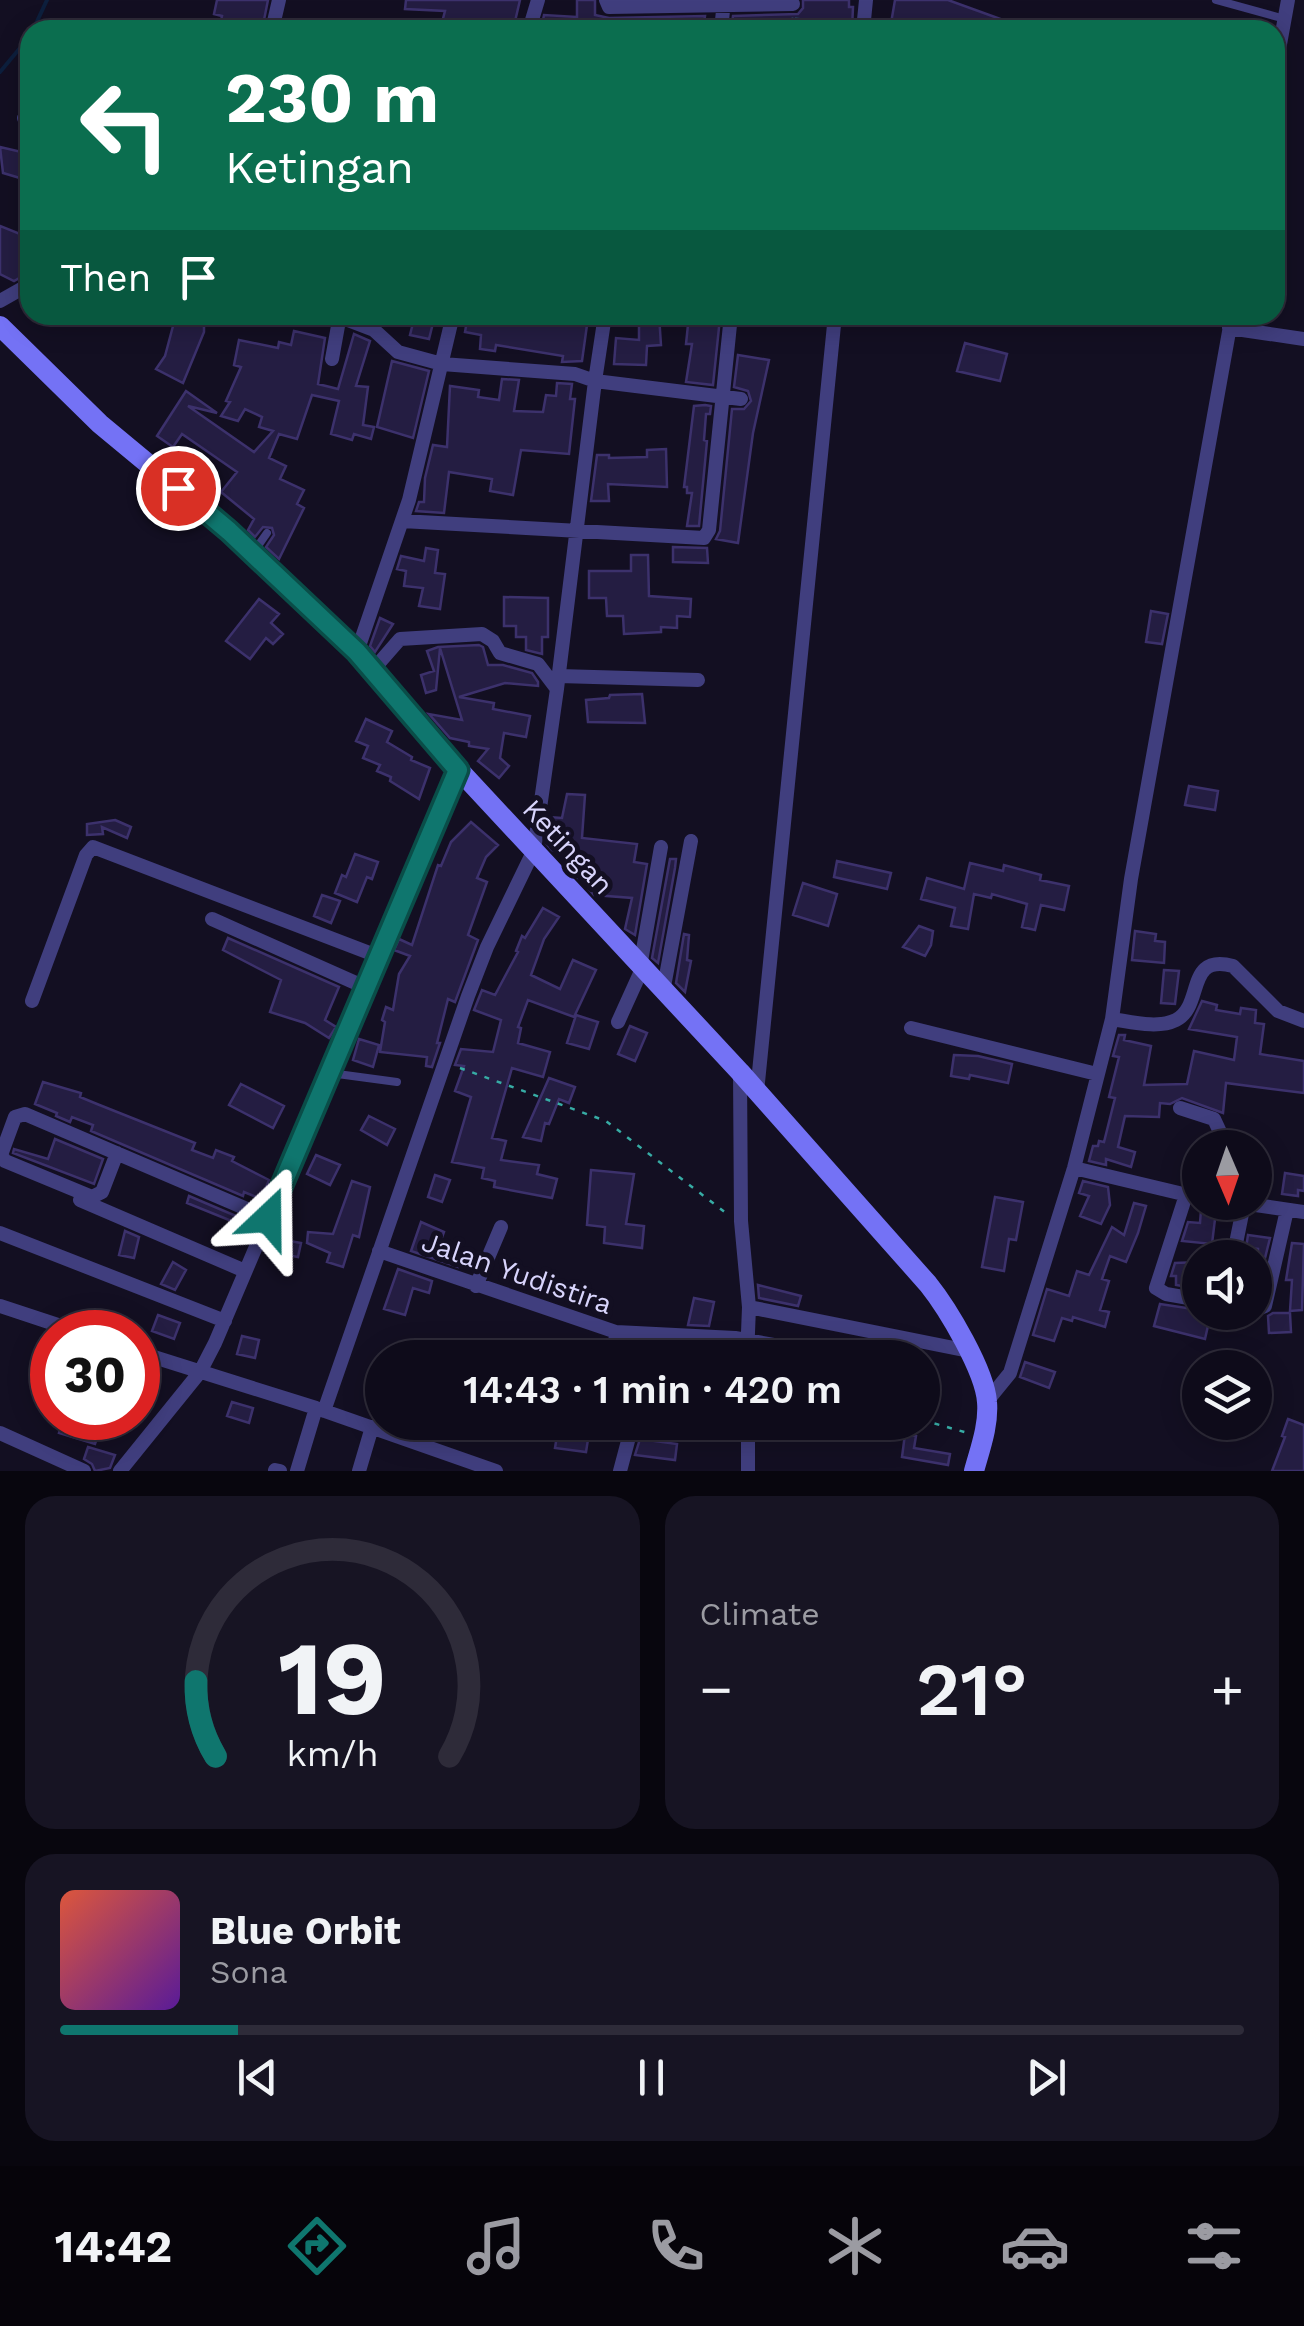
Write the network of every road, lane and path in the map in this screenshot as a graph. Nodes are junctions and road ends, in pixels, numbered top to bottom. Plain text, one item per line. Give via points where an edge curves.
1 (606, 0) edge
2 (1216, 0) edge
3 (1288, 0) edge
4 (724, 3) edge
5 (793, 11) joint
6 (1285, 18) joint
7 (832, 20) edge
8 (338, 325) edge
9 (362, 325) edge
10 (451, 325) edge
11 (604, 325) edge
12 (730, 325) edge
13 (834, 325) edge
14 (1229, 325) edge
15 (1243, 325) edge
16 (0, 326) edge
17 (1304, 339) edge
18 (332, 359) dead end
19 (442, 364) junction
20 (595, 382) junction
21 (724, 398) junction
22 (741, 400) dead end
23 (402, 522) junction
24 (576, 530) junction
25 (267, 533) dead end
26 (253, 553) junction
27 (357, 652) junction
28 (372, 671) junction
29 (698, 680) dead end
30 (558, 682) junction
31 (458, 770) junction
32 (691, 841) dead end
33 (661, 846) dead end
34 (534, 850) junction
35 (212, 919) dead end
36 (380, 957) junction
37 (641, 968) junction
38 (367, 988) junction
39 (663, 992) junction
40 (32, 1002) dead end
41 (1112, 1019) junction
42 (618, 1022) dead end
43 (1304, 1022) edge
44 (912, 1028) dead end
45 (447, 1062) junction
46 (740, 1072) junction
47 (330, 1073) junction
48 (1098, 1074) junction
49 (397, 1082) dead end
50 (757, 1092) junction
51 (1180, 1108) dead end
52 (1219, 1130) edge
53 (117, 1153) junction
54 (0, 1166) edge
55 (1074, 1168) junction
56 (1182, 1194) edge
57 (1272, 1208) edge
58 (1287, 1210) junction
59 (1304, 1212) edge
60 (268, 1218) junction
61 (1184, 1220) edge
62 (741, 1221) junction
63 (501, 1228) dead end
64 (0, 1233) edge
65 (379, 1251) junction
66 (245, 1271) junction
67 (1272, 1275) edge
68 (476, 1286) junction
69 (1182, 1297) edge
70 (0, 1306) edge
71 (749, 1307) junction
72 (30, 1316) edge
73 (225, 1321) junction
74 (616, 1332) junction
75 (615, 1340) edge
76 (747, 1340) joint
77 (968, 1351) junction
78 (160, 1359) edge
79 (200, 1372) junction
80 (988, 1400) junction
81 (320, 1410) junction
82 (365, 1425) edge
83 (940, 1425) edge
84 (0, 1433) edge
85 (984, 1438) junction
86 (368, 1440) edge
87 (402, 1440) edge
88 (628, 1440) edge
89 (748, 1440) edge
90 (461, 1465) edge
91 (84, 1471) edge
92 (120, 1471) edge
93 (297, 1471) edge
94 (359, 1471) edge
95 (496, 1471) edge
96 (620, 1471) edge
97 (748, 1471) edge
98 (974, 1471) edge

1 - 4 street via 609,7
2 - 6 lane
3 - 6 street
4 - 5 street
5 - 7 path
8 - 18 street
9 - 19 street via 398,352
10 - 19 street
11 - 20 street
12 - 21 street
13 - 50 street
14 - 41 street
15 - 17 street
16 - 26 street, Ketingan via 100,424
19 - 20 street via 575,374
19 - 23 street
20 - 21 street
20 - 24 street
21 - 22 street
21 - 24 street via 704,538
23 - 24 street
23 - 27 street
24 - 30 street
25 - 26 lane
26 - 27 street, Ketingan
27 - 28 street, Ketingan
28 - 30 street via 400,639 482,634 500,653 538,664
28 - 31 street, Ketingan
29 - 30 street
30 - 34 street
31 - 34 street, Ketingan
31 - 36 street
32 - 39 street
33 - 37 street
34 - 37 street, Ketingan
34 - 45 street via 487,946
35 - 38 street
36 - 38 street
36 - 40 street via 93,848
37 - 39 street, Ketingan
37 - 42 street
38 - 47 street
39 - 46 street, Ketingan
41 - 43 street via 1177,1020 1206,968 1224,964 1278,1010
41 - 48 street
44 - 48 street
45 - 62 path via 606,1121
45 - 65 street
46 - 50 street, Ketingan
46 - 62 street
47 - 49 lane
47 - 60 street
48 - 55 street
50 - 77 street, Ketingan via 928,1284
51 - 52 street via 1214,1119
53 - 53 street via 21,1113 1,1155 92,1197 102,1192
53 - 60 street
54 - 66 street
55 - 56 street
55 - 80 street via 1010,1373
57 - 58 street
58 - 59 street
58 - 67 street
60 - 66 street
61 - 69 street via 1156,1288
62 - 71 street
63 - 68 street
64 - 73 street
65 - 68 street, Jalan Yudistira
65 - 81 street
66 - 73 street
68 - 74 street, Jalan Yudistira
70 - 72 street
71 - 76 street
71 - 77 street
73 - 79 street
74 - 75 street, Jalan Yudistira
74 - 76 street
77 - 80 street, Ketingan
78 - 79 street
79 - 81 street
79 - 92 street
80 - 85 street, Ketingan
81 - 82 street
81 - 93 street
83 - 85 path
84 - 91 street
85 - 98 street, Ketingan
86 - 94 street
87 - 90 street
88 - 96 street
89 - 97 street
90 - 95 street

